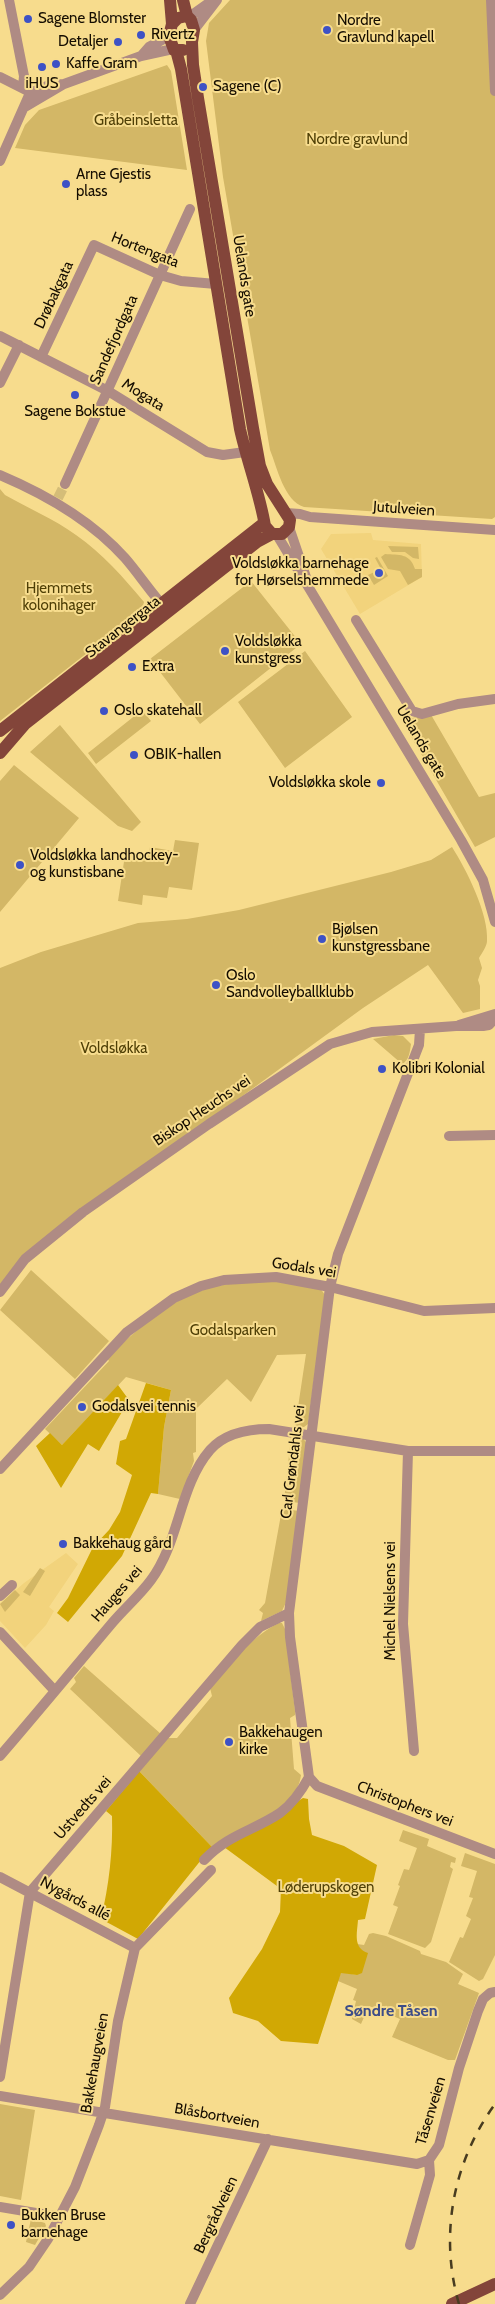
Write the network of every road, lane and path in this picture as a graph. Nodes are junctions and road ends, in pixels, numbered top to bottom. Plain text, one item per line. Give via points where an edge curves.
1 (9, 0) edge
2 (170, 0) edge
3 (183, 0) edge
4 (216, 0) edge
5 (491, 0) edge
6 (188, 17) junction
7 (170, 30) junction
8 (193, 36) junction
9 (175, 50) junction
10 (141, 56) junction
11 (0, 77) edge
12 (495, 91) edge
13 (29, 93) junction
14 (1, 155) edge
15 (190, 209) dead end
16 (94, 245) joint
17 (160, 275) junction
18 (216, 284) junction
19 (0, 336) edge
20 (19, 345) junction
21 (41, 357) junction
22 (0, 383) edge
23 (108, 391) junction
24 (245, 452) junction
25 (0, 475) edge
26 (66, 484) tunnel mouth
27 (287, 519) junction
28 (264, 521) junction
29 (495, 530) edge
30 (274, 535) junction
31 (308, 583) junction
32 (165, 608) junction
33 (356, 620) dead end
34 (495, 699) edge
35 (0, 732) edge
36 (0, 753) edge
37 (494, 911) edge
38 (495, 922) edge
39 (495, 1014) edge
40 (495, 1018) edge
41 (456, 1026) junction
42 (420, 1029) junction
43 (495, 1135) edge
44 (450, 1136) dead end
45 (330, 1287) junction
46 (0, 1292) edge
47 (495, 1308) edge
48 (312, 1436) junction
49 (408, 1450) junction
50 (495, 1452) edge
51 (0, 1468) edge
52 (12, 1585) dead end
53 (0, 1596) edge
54 (289, 1613) junction
55 (0, 1632) edge
56 (55, 1692) junction
57 (414, 1751) dead end
58 (0, 1756) edge
59 (309, 1777) junction
60 (495, 1854) edge
61 (204, 1860) dead end
62 (211, 1870) dead end
63 (0, 1878) edge
64 (30, 1892) junction
65 (134, 1948) junction
66 (495, 1992) edge
67 (0, 2077) edge
68 (0, 2096) edge
69 (104, 2112) junction
70 (268, 2139) junction
71 (429, 2160) junction
72 (0, 2207) edge
73 (60, 2217) junction
74 (410, 2245) dead end
75 (495, 2284) edge
76 (0, 2295) edge
77 (190, 2304) edge
78 (452, 2304) edge

1 - 13 street
2 - 7 main road, Uelands gate
3 - 6 main road, Uelands gate
4 - 6 street
4 - 8 street
5 - 12 street
6 - 7 main road via 178,18
6 - 8 main road, Uelands gate
7 - 9 main road, Uelands gate
7 - 10 street
8 - 9 main road via 184,49
8 - 27 main road, Uelands gate via 198,98 257,450 266,484
9 - 10 street
9 - 18 main road, Uelands gate via 181,69
10 - 13 street
11 - 13 street
13 - 14 street
15 - 17 street, Sandefjordgata
16 - 17 street, Hortengata
16 - 21 street, Drøbakgata
17 - 18 street, Hortengata via 181,281
17 - 23 street, Sandefjordgata
18 - 24 main road, Uelands gate
19 - 20 street, Mogata
20 - 21 street, Mogata
20 - 22 street
21 - 23 street, Mogata
23 - 24 street, Mogata via 207,452 223,455
23 - 26 street, Sandefjordgata
24 - 28 main road, Uelands gate
25 - 32 street via 57,501 107,539
27 - 28 main road via 272,511
27 - 29 street, Jutulveien
27 - 30 main road via 286,531
27 - 31 street, Uelands gate
28 - 30 main road, Uelands gate via 266,530
28 - 32 main road, Stavangergata
30 - 31 street, Uelands gate
30 - 32 main road, Stavangergata via 257,542
31 - 37 street, Uelands gate via 462,840 483,880
32 - 35 main road, Stavangergata
32 - 36 main road, Stavangergata via 25,724
33 - 34 street via 412,711 422,714 458,704
37 - 38 street, Uelands gate
39 - 41 street, Biskop Heuchs vei
40 - 41 street, Biskop Heuchs vei via 483,1026
41 - 42 street, Biskop Heuchs vei
42 - 45 street, Carl Grøndahls vei via 419,1045 338,1254
42 - 46 street, Biskop Heuchs vei via 372,1032 330,1044 83,1212 26,1259
43 - 44 street
45 - 47 street, Godals vei via 424,1312
45 - 48 street, Carl Grøndahls vei
45 - 51 street, Godals vei via 276,1277 245,1277 200,1286 174,1298 127,1332
48 - 49 street, Hauges vei
48 - 54 street, Carl Grøndahls vei
48 - 56 street, Hauges vei via 269,1428 255,1429 238,1433 212,1448 199,1464 173,1535 151,1580
49 - 50 street, Hauges vei
49 - 57 street, Michel Nielsens vei via 404,1624
52 - 53 street
54 - 59 street, Carl Grøndahls vei
54 - 64 street, Ustvedts vei via 260,1627 242,1645
55 - 56 street
56 - 58 street, Hauges vei
59 - 60 street, Christophers vei via 317,1786
59 - 61 street via 281,1812 231,1837
62 - 65 street
63 - 64 street, Nygårds allé
64 - 65 street, Nygårds allé
64 - 67 street
65 - 69 street, Bakkehaugveien via 118,2021
66 - 71 street, Tåsenveien via 481,2004 438,2145
68 - 69 street, Blåsbortveien
69 - 70 street, Blåsbortveien
69 - 73 street, Bakkehaugveien
70 - 71 street, Blåsbortveien via 417,2164
70 - 77 street, Bergrådveien
71 - 74 street, Tåsenveien via 430,2175
72 - 73 street
73 - 76 street, Bakkehaugveien via 38,2255
75 - 78 main road

